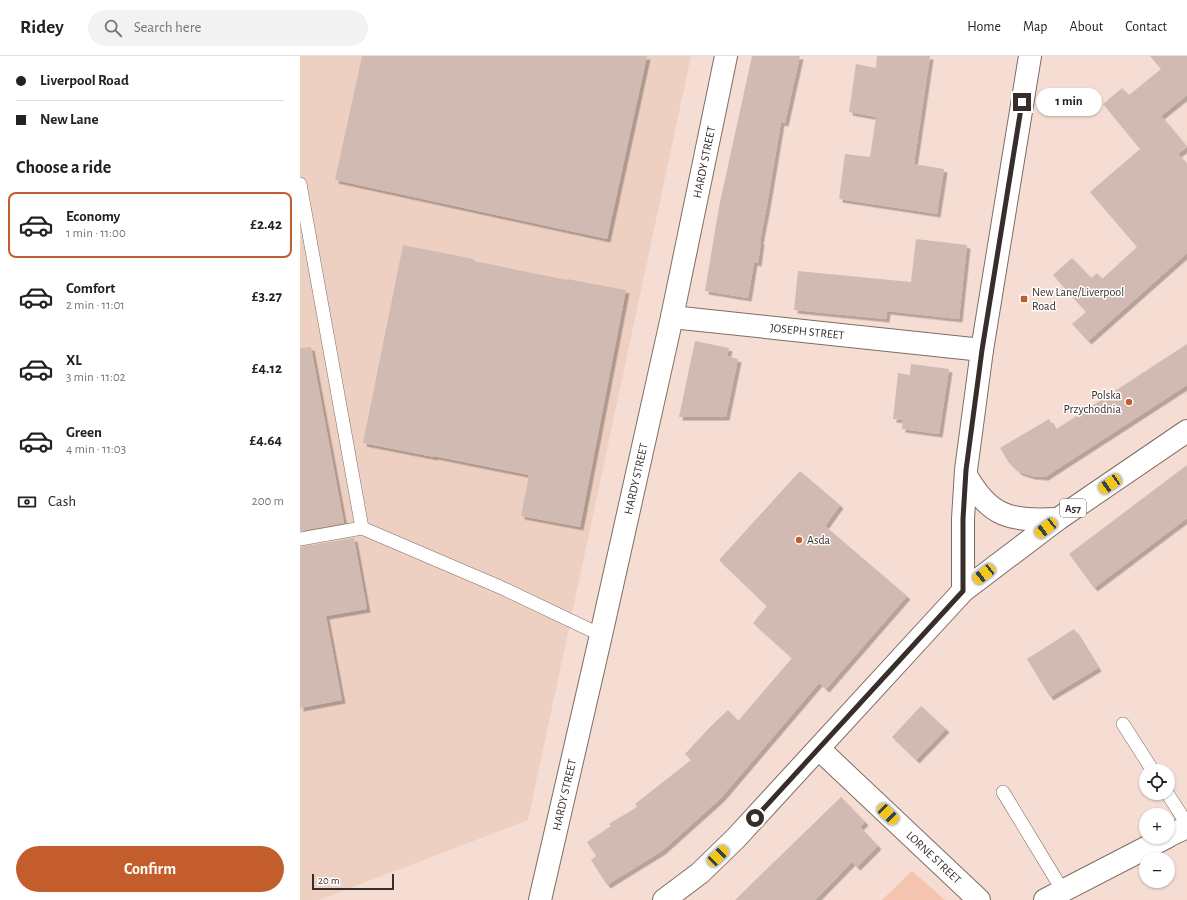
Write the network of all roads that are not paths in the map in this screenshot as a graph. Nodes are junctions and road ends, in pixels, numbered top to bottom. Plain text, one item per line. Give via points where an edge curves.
1 (726, 56) edge
2 (1030, 56) edge
3 (300, 184) edge
4 (672, 317) junction
5 (982, 350) junction
6 (1187, 431) edge
7 (966, 475) junction
8 (1058, 519) junction
9 (362, 528) junction
10 (300, 539) edge
11 (963, 591) junction
12 (601, 635) junction
13 (1123, 724) dead end
14 (820, 749) junction
15 (1149, 764) edge
16 (1003, 792) dead end
17 (1171, 800) edge
18 (1187, 825) edge
19 (1175, 832) edge
20 (1153, 844) edge
21 (1054, 895) edge
22 (540, 900) edge
23 (664, 900) edge
24 (979, 900) edge

1 - 4 street, HARDY STREET
2 - 5 street
3 - 9 lane
4 - 5 street, JOSEPH STREET
4 - 12 street, HARDY STREET
5 - 7 street
6 - 8 street, A57
7 - 8 street via 986,504 998,512 1016,518
7 - 11 street
8 - 11 street, A57
9 - 10 lane
9 - 12 lane via 500,587
11 - 14 street, A57
12 - 22 street, HARDY STREET
13 - 15 lane
14 - 23 street, A57 via 731,843 700,873
14 - 24 street, LORNE STREET
16 - 21 lane
17 - 18 lane
18 - 19 street
20 - 21 street

